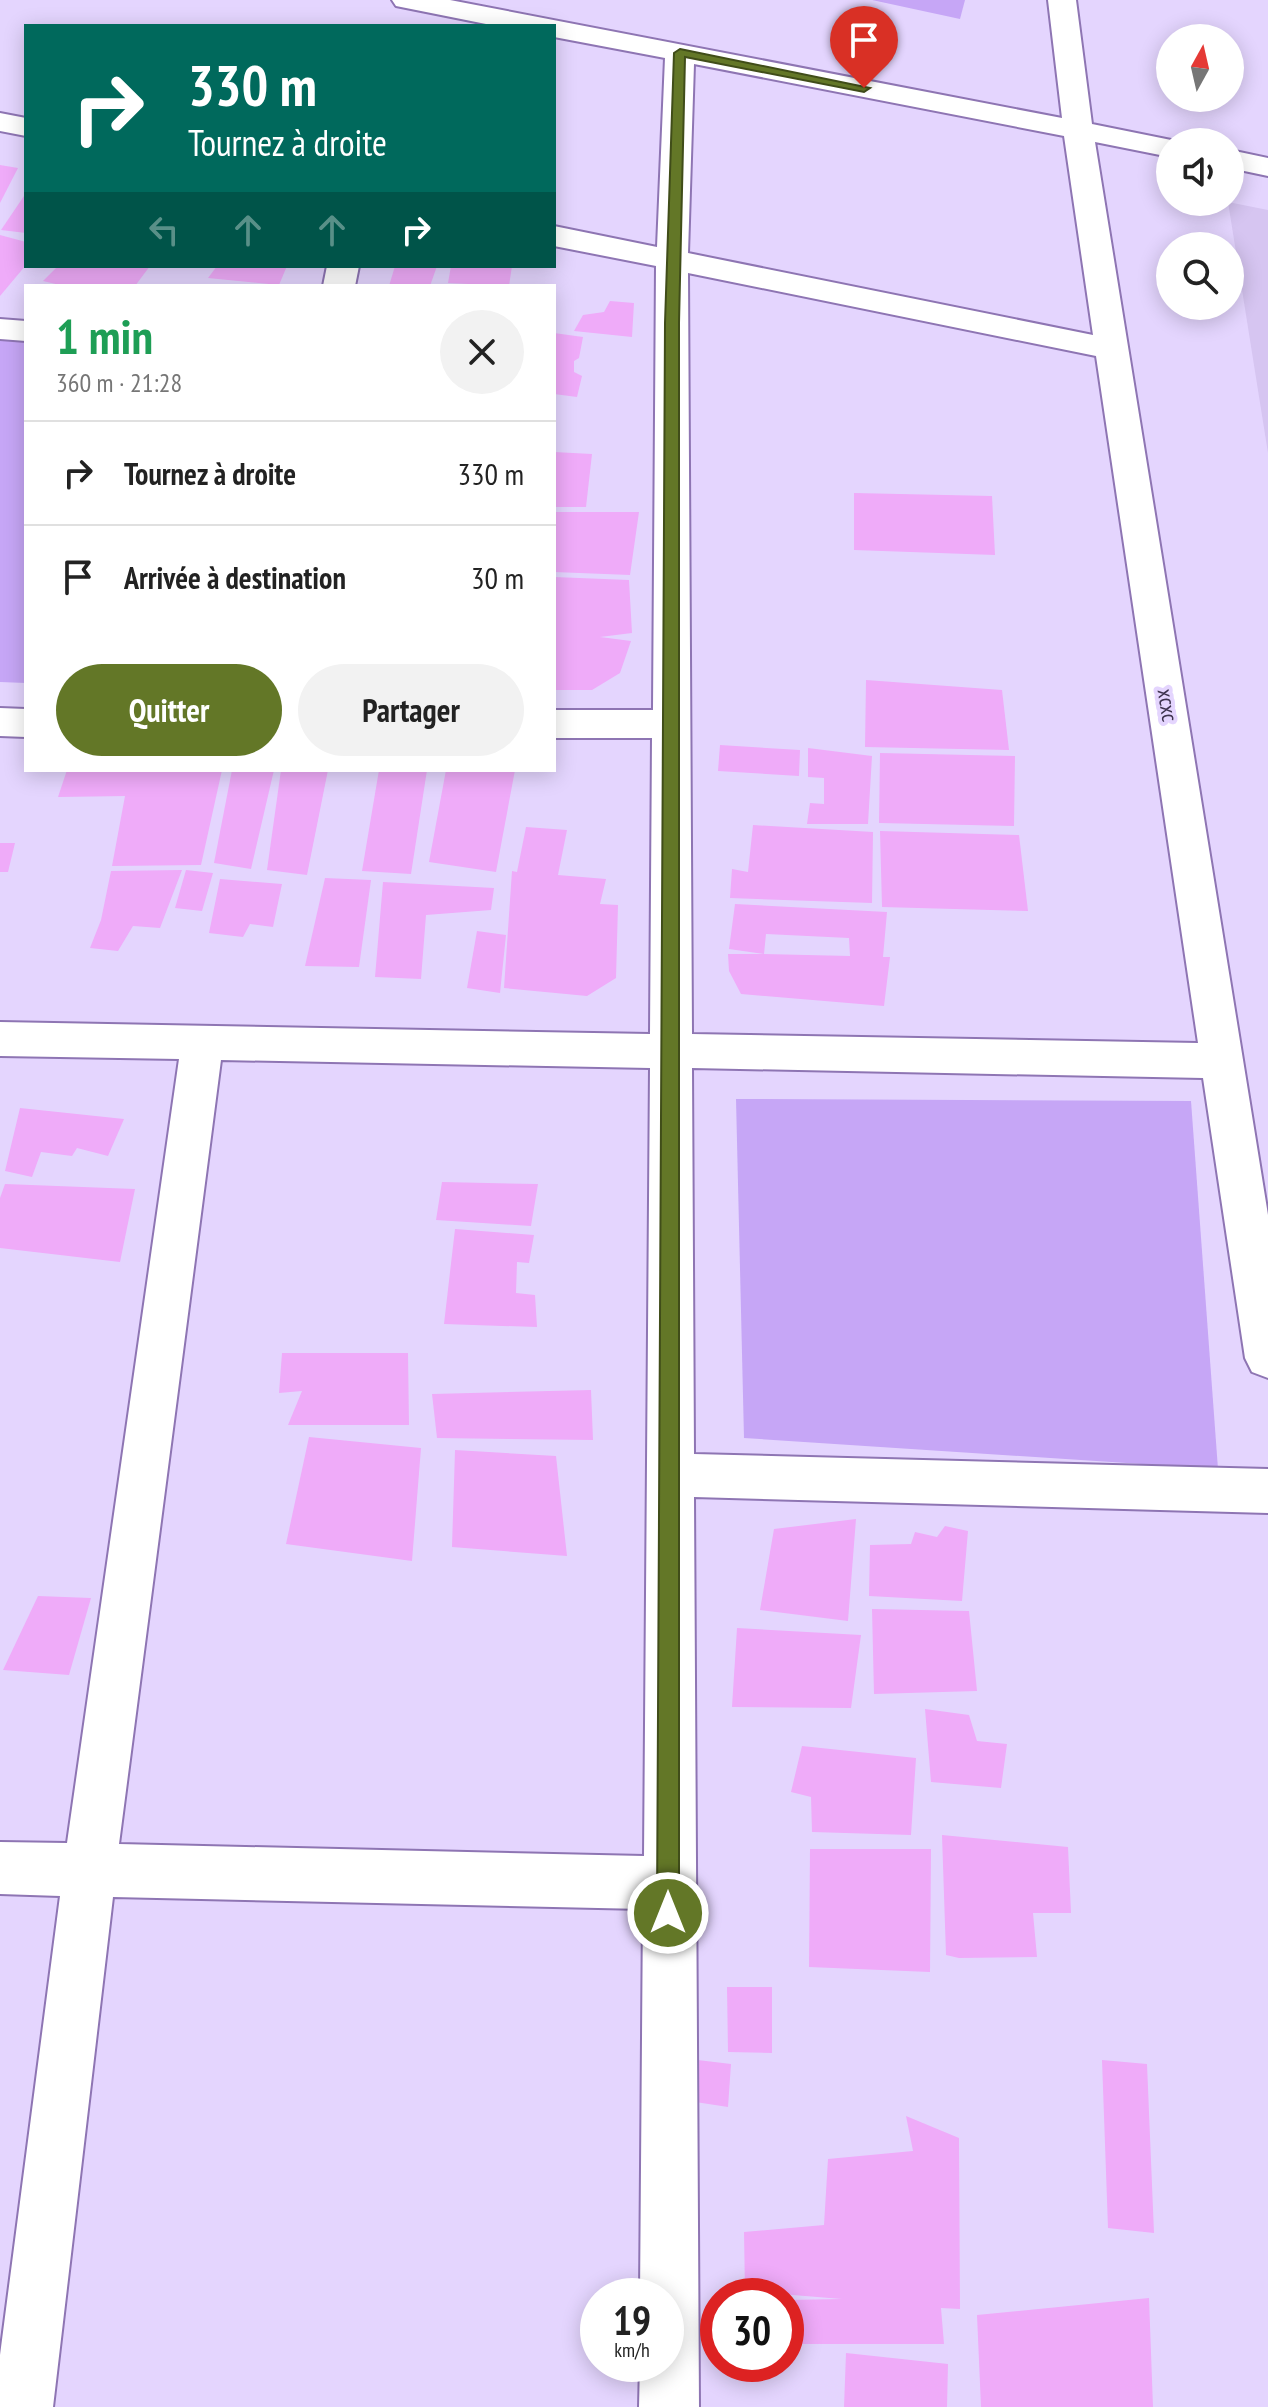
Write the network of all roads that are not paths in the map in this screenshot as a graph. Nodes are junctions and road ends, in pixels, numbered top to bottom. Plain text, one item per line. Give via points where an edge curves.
1 (406, 0) edge
2 (1062, 0) edge
3 (531, 24) edge
4 (556, 28) edge
5 (680, 53) junction
6 (0, 122) edge
7 (24, 127) edge
8 (1078, 130) junction
9 (1156, 145) edge
10 (1244, 162) edge
11 (1268, 167) edge
12 (556, 236) edge
13 (672, 261) junction
14 (0, 329) edge
15 (24, 331) edge
16 (1113, 349) junction
17 (0, 722) edge
18 (24, 723) edge
19 (556, 724) edge
20 (671, 724) junction
21 (0, 1039) edge
22 (202, 1044) junction
23 (670, 1052) junction
24 (1223, 1061) junction
25 (1268, 1358) edge
26 (668, 1475) junction
27 (1268, 1491) edge
28 (0, 1868) edge
29 (90, 1869) junction
30 (668, 1883) junction
31 (23, 2407) edge
32 (669, 2407) edge

1 - 3 street
2 - 8 street, xcxc
4 - 5 street
5 - 8 street
5 - 13 street
6 - 7 street
8 - 9 street
8 - 16 street, xcxc
10 - 11 street
12 - 13 street
13 - 16 street
13 - 20 street
14 - 15 street
16 - 24 street, xcxc
17 - 18 street
19 - 20 street
20 - 23 street
21 - 22 street
22 - 23 street
22 - 29 street
23 - 24 street
23 - 26 street
24 - 25 street, xcxc
26 - 27 street
26 - 30 street
28 - 29 street
29 - 30 street
29 - 31 street
30 - 32 street

